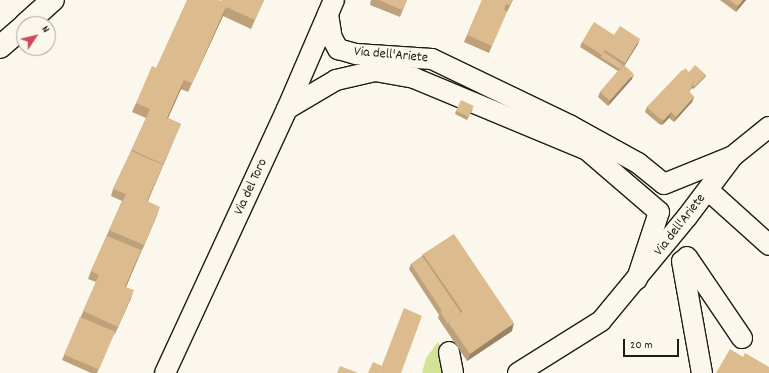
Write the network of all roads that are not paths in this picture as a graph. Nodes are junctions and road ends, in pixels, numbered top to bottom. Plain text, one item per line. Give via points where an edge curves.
1 (52, 0) edge
2 (331, 7) edge
3 (35, 16) edge
4 (16, 33) edge
5 (1, 47) edge
6 (287, 109) junction
7 (769, 127) edge
8 (733, 156) junction
9 (664, 184) junction
10 (708, 190) junction
11 (659, 212) junction
12 (687, 217) junction
13 (769, 245) edge
14 (637, 279) junction
15 (742, 338) dead end
16 (449, 352) dead end
17 (165, 373) edge
18 (453, 373) edge
19 (518, 373) edge
20 (702, 373) edge

1 - 3 main road
2 - 6 street, Via del Toro
2 - 9 street, Via dell'Ariete via 332,38 338,49 356,54 432,58 578,130 638,163
4 - 5 main road
6 - 11 street, Via dell'Ariete via 336,80 375,71 414,78 587,150
6 - 17 street, Via del Toro
7 - 8 street
8 - 9 street, Via dell'Ariete
8 - 10 street, Via dell'Ariete
9 - 11 street via 656,197
9 - 12 street via 679,181 692,189 696,204
10 - 12 street, Via dell'Ariete
10 - 13 street
11 - 12 street via 672,220
11 - 14 street, Via dell'Ariete
12 - 14 street, Via dell'Ariete
14 - 19 street via 601,321
15 - 20 street via 684,259
16 - 18 street

